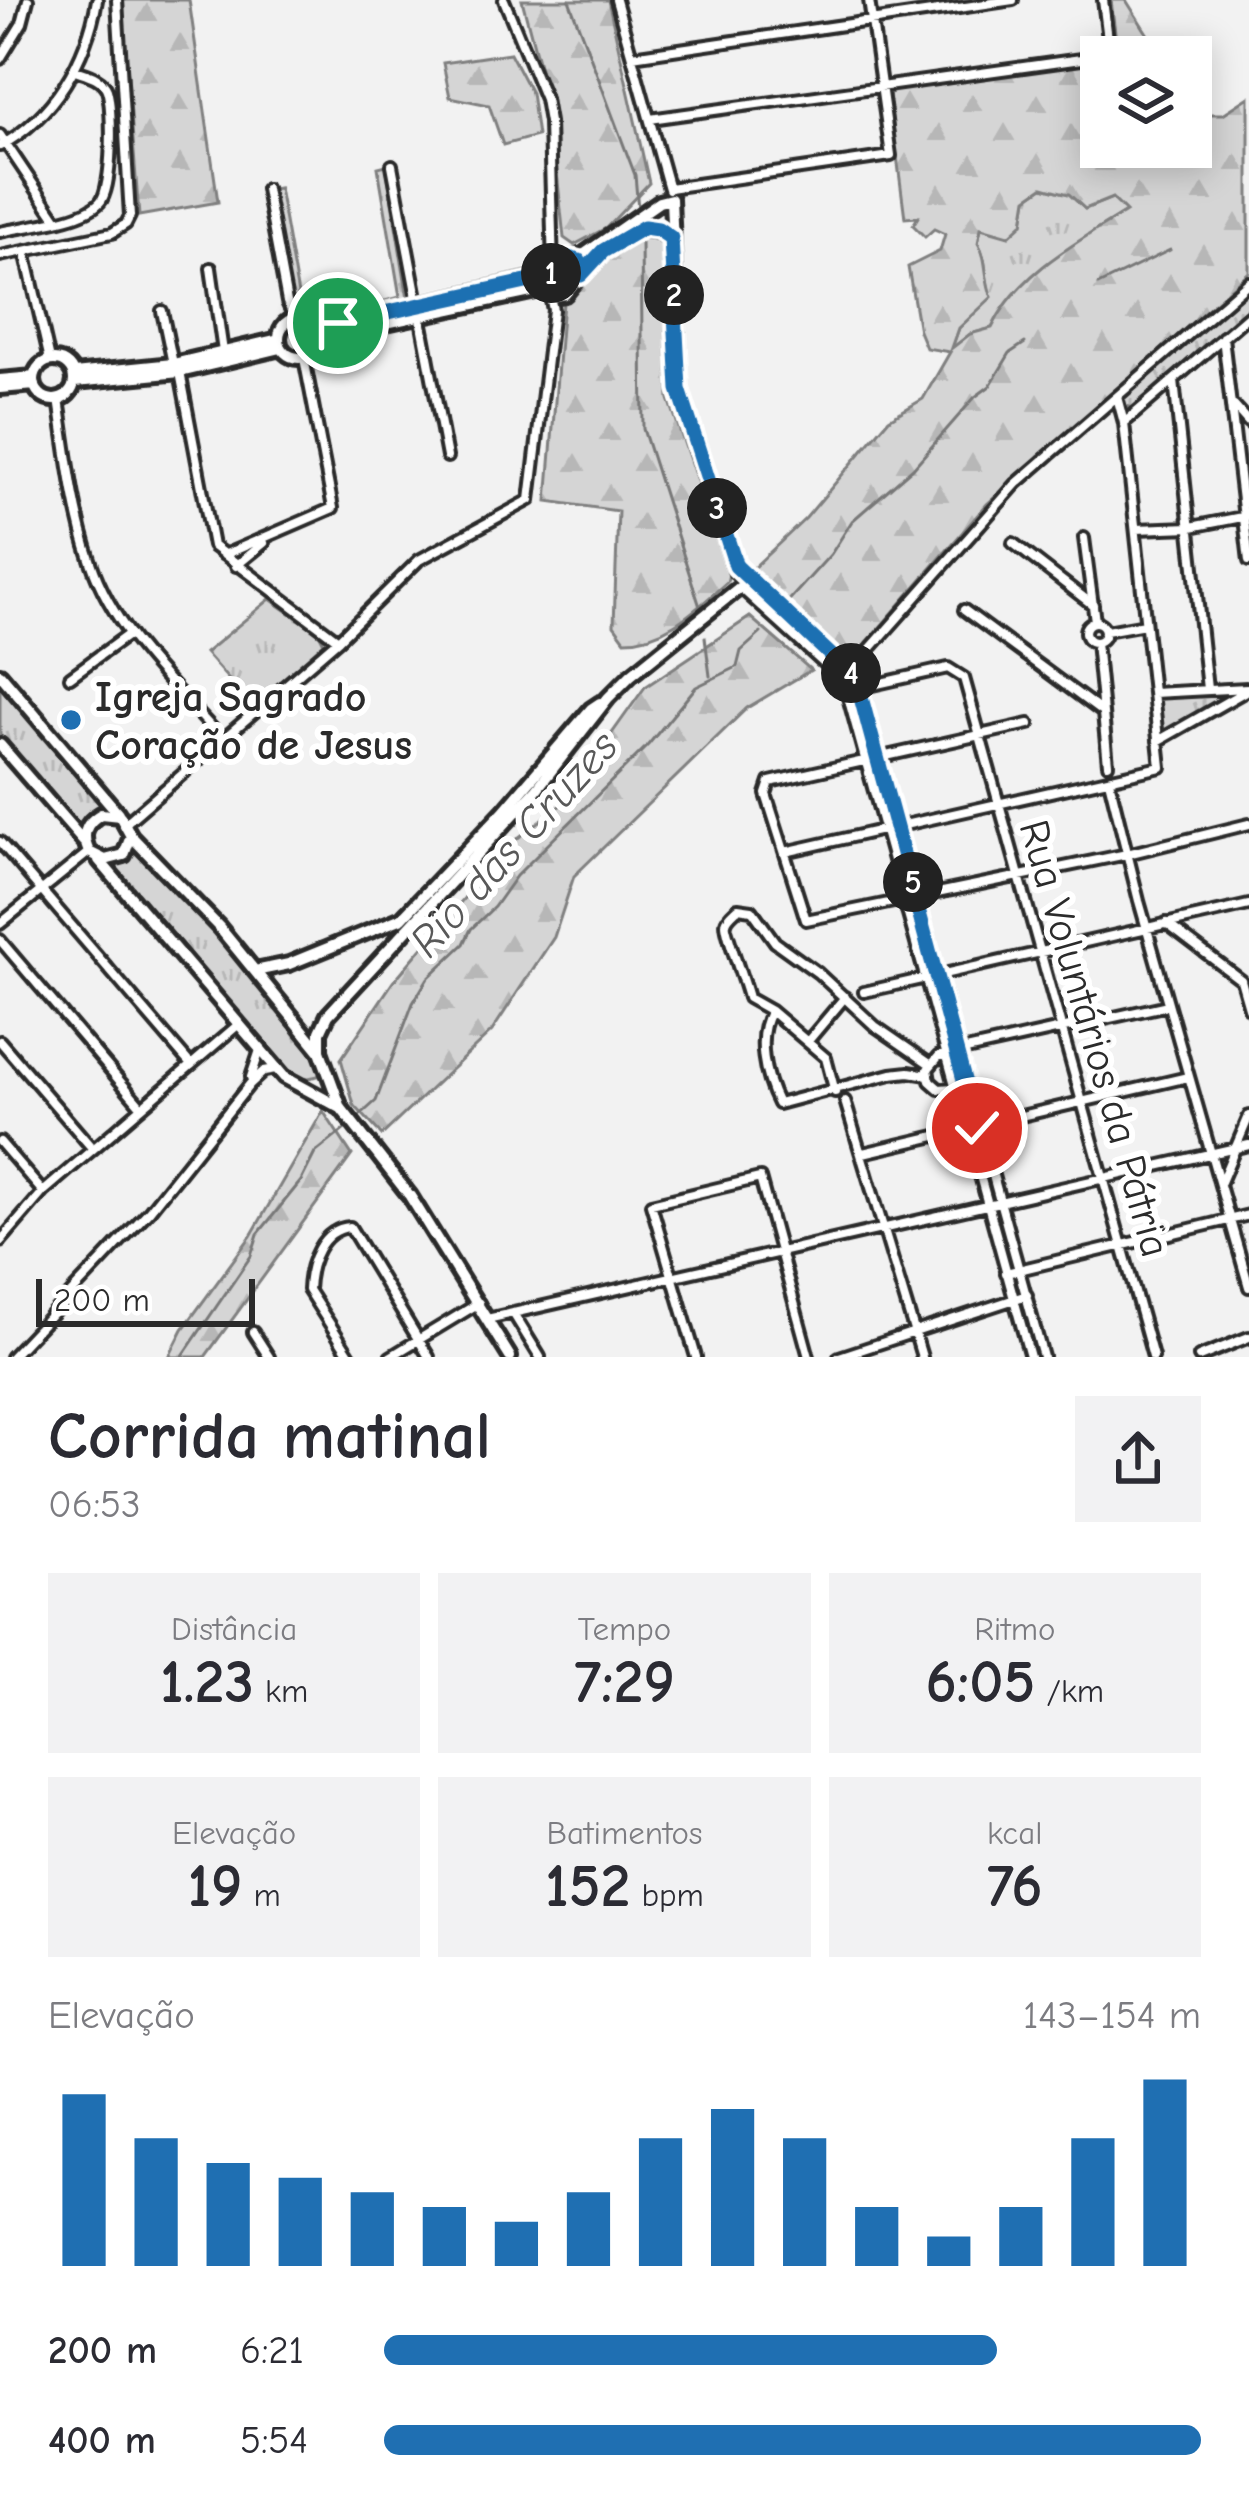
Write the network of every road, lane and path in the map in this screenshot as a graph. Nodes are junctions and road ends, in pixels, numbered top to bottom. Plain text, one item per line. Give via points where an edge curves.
1 (28, 0) edge
2 (97, 0) edge
3 (117, 0) edge
4 (504, 0) edge
5 (616, 0) edge
6 (868, 0) edge
7 (1013, 0) edge
8 (1103, 0) edge
9 (872, 19) junction
10 (1107, 36) edge
11 (632, 56) junction
12 (0, 59) edge
13 (1080, 60) edge
14 (75, 70) junction
15 (882, 85) junction
16 (650, 118) junction
17 (2, 142) edge
18 (392, 165) dead end
19 (266, 189) dead end
20 (670, 193) junction
21 (56, 220) junction
22 (0, 232) edge
23 (554, 235) junction
24 (671, 238) junction
25 (25, 251) junction
26 (0, 256) edge
27 (570, 258) junction
28 (211, 268) dead end
29 (551, 273) junction
30 (581, 275) junction
31 (1249, 282) edge
32 (547, 291) junction
33 (565, 294) junction
34 (419, 309) junction
35 (162, 310) dead end
36 (554, 310) junction
37 (1249, 315) edge
38 (295, 319) junction
39 (1239, 323) junction
40 (316, 327) junction
41 (1249, 335) edge
42 (1223, 337) junction
43 (319, 342) junction
44 (280, 343) junction
45 (223, 352) junction
46 (304, 358) junction
47 (50, 360) junction
48 (176, 368) junction
49 (74, 378) junction
50 (34, 381) junction
51 (1174, 381) junction
52 (0, 384) edge
53 (1117, 397) junction
54 (58, 399) junction
55 (1233, 405) junction
56 (1249, 422) edge
57 (1124, 423) junction
58 (446, 457) dead end
59 (1246, 516) edge
60 (1191, 527) junction
61 (1136, 529) junction
62 (274, 535) junction
63 (1084, 538) dead end
64 (1013, 543) dead end
65 (224, 555) junction
66 (1249, 561) edge
67 (236, 566) junction
68 (746, 584) junction
69 (1093, 605) junction
70 (964, 610) dead end
71 (1095, 621) junction
72 (1145, 624) junction
73 (1106, 631) junction
74 (129, 634) junction
75 (338, 640) junction
76 (1096, 642) junction
77 (0, 674) edge
78 (70, 676) dead end
79 (846, 676) junction
80 (859, 688) junction
81 (1207, 688) junction
82 (1249, 688) edge
83 (1153, 693) junction
84 (608, 698) junction
85 (1102, 712) junction
86 (1028, 724) dead end
87 (982, 734) junction
88 (222, 739) junction
89 (1158, 741) junction
90 (0, 745) edge
91 (878, 757) junction
92 (865, 759) junction
93 (1108, 764) dead end
94 (1109, 780) junction
95 (1000, 805) junction
96 (124, 819) junction
97 (1249, 824) edge
98 (897, 826) junction
99 (885, 829) junction
100 (131, 836) junction
101 (0, 842) edge
102 (90, 851) junction
103 (785, 852) junction
104 (1127, 854) junction
105 (1019, 876) junction
106 (40, 889) junction
107 (916, 896) junction
108 (904, 898) junction
109 (1249, 905) edge
110 (1165, 922) junction
111 (0, 924) edge
112 (1147, 926) junction
113 (0, 940) edge
114 (1041, 953) junction
115 (255, 971) junction
116 (936, 976) junction
117 (923, 979) junction
118 (1245, 979) edge
119 (864, 992) dead end
120 (845, 997) junction
121 (1168, 1005) junction
122 (1249, 1008) edge
123 (771, 1011) junction
124 (238, 1024) junction
125 (1061, 1029) junction
126 (0, 1041) edge
127 (808, 1041) junction
128 (260, 1050) junction
129 (320, 1051) junction
130 (951, 1053) junction
131 (930, 1064) junction
132 (191, 1065) junction
133 (326, 1066) junction
134 (277, 1069) junction
135 (928, 1076) junction
136 (1188, 1076) junction
137 (250, 1084) junction
138 (299, 1087) junction
139 (954, 1088) junction
140 (836, 1092) junction
141 (845, 1101) dead end
142 (1081, 1104) junction
143 (141, 1106) junction
144 (343, 1112) junction
145 (1249, 1116) edge
146 (977, 1128) junction
147 (966, 1130) junction
148 (0, 1142) edge
149 (1249, 1145) edge
150 (92, 1148) junction
151 (1237, 1148) junction
152 (862, 1153) junction
153 (1209, 1154) junction
154 (1103, 1180) junction
155 (1220, 1183) junction
156 (43, 1192) junction
157 (1000, 1202) junction
158 (987, 1205) junction
159 (1249, 1216) edge
160 (1230, 1220) junction
161 (886, 1229) junction
162 (0, 1242) edge
163 (1124, 1247) junction
164 (780, 1253) junction
165 (1021, 1270) junction
166 (1006, 1273) junction
167 (672, 1278) junction
168 (1249, 1287) edge
169 (1027, 1295) junction
170 (1014, 1300) junction
171 (479, 1303) junction
172 (512, 1313) junction
173 (487, 1319) junction
174 (914, 1331) junction
175 (253, 1332) dead end
176 (1249, 1337) edge
177 (418, 1340) junction
178 (10, 1357) edge
179 (269, 1357) edge
180 (351, 1357) edge
181 (390, 1357) edge
182 (430, 1357) edge
183 (510, 1357) edge
184 (541, 1357) edge
185 (696, 1357) edge
186 (809, 1357) edge
187 (839, 1357) edge
188 (922, 1357) edge
189 (1030, 1357) edge
190 (1043, 1357) edge
191 (1153, 1357) edge
192 (1199, 1357) edge

1 - 12 street
2 - 14 street
3 - 25 street via 131,212 112,233
4 - 23 street via 545,99
5 - 11 street
6 - 9 street
7 - 9 street
8 - 10 street
9 - 11 street
9 - 15 street
11 - 16 street
13 - 15 street
14 - 17 street via 47,108
14 - 21 street via 99,80 108,94 110,176 91,210
15 - 16 street
15 - 20 street via 891,156
16 - 20 street
17 - 21 street
18 - 34 street
19 - 38 street
20 - 24 street
20 - 27 street
21 - 22 street
23 - 27 street
23 - 29 street
24 - 30 street via 635,229
24 - 68 street via 679,389
25 - 26 street
25 - 47 street
27 - 29 street
27 - 30 street via 582,265
28 - 45 street
29 - 32 street
29 - 34 street
30 - 33 street
31 - 53 street
32 - 33 street
32 - 34 street
32 - 36 street
33 - 36 street
34 - 40 street
34 - 43 street
34 - 58 street
35 - 48 street
36 - 75 street via 530,500 419,560
37 - 39 street
38 - 40 street
38 - 44 street via 283,326
39 - 41 street
39 - 42 street
40 - 43 street
42 - 51 street
42 - 55 street
43 - 46 street
44 - 45 street
44 - 46 street
44 - 48 street
45 - 48 street
46 - 62 street via 333,508
47 - 49 street via 65,362
47 - 50 street
48 - 49 street
48 - 65 street via 208,530
49 - 54 street
50 - 52 street
50 - 54 street via 44,397
51 - 57 street
51 - 60 street
53 - 57 street
53 - 79 street via 1016,484
54 - 74 street via 92,566
55 - 56 street
55 - 59 street
57 - 61 street
59 - 60 street
59 - 66 street
60 - 61 street
60 - 81 street
61 - 72 street
62 - 65 street
62 - 67 street
63 - 69 street
64 - 69 street
65 - 67 street
67 - 75 street
68 - 79 street
68 - 84 street
69 - 71 street
70 - 85 street
71 - 73 street
71 - 76 street via 1085,632
72 - 73 street
72 - 83 street
73 - 76 street
74 - 78 street
74 - 88 street
75 - 88 street
76 - 85 street
77 - 96 street
79 - 80 street
79 - 92 street
80 - 87 street, Rua Voluntários da Pátria via 948,668 964,678
80 - 91 street
81 - 82 street
81 - 83 street
82 - 89 street
83 - 89 street
84 - 115 street via 402,918
84 - 129 street via 536,790 328,1016
85 - 93 street
86 - 87 street
87 - 91 street
87 - 95 street, Rua Voluntários da Pátria
88 - 96 street
89 - 94 street via 1160,767
90 - 102 street
91 - 92 street
91 - 98 street
92 - 99 street
92 - 103 street via 770,782 766,794
94 - 95 street
94 - 104 street
95 - 98 street
95 - 105 street, Rua Voluntários da Pátria
96 - 100 street
96 - 102 street via 93,818
97 - 104 street
98 - 99 street
98 - 107 street
99 - 103 street
99 - 108 street
100 - 102 street via 115,860
100 - 115 street
101 - 106 street
102 - 106 street
102 - 124 street
103 - 108 street via 806,920
104 - 105 street
104 - 112 street
105 - 107 street
105 - 114 street, Rua Voluntários da Pátria
106 - 111 street
106 - 132 street
107 - 108 street
107 - 116 street
108 - 117 street
109 - 110 street
110 - 112 street
110 - 118 street
112 - 114 street
112 - 121 street
113 - 143 street
114 - 116 street
114 - 125 street, Rua Voluntários da Pátria
115 - 129 street
116 - 117 street
116 - 130 street
117 - 119 street
117 - 130 street
118 - 122 street
120 - 123 street via 775,942 752,910 738,908 726,934 748,998
120 - 127 street
120 - 131 street
121 - 125 street
121 - 136 street
123 - 127 street
123 - 140 street via 761,1044 775,1101
124 - 128 street
124 - 132 street
125 - 130 street
125 - 142 street, Rua Voluntários da Pátria
126 - 150 street
127 - 140 street via 826,1058
128 - 134 street
128 - 137 street
129 - 133 street
130 - 131 street
130 - 139 street
130 - 146 street
131 - 135 street
132 - 143 street
133 - 138 street via 320,1082
133 - 144 street
134 - 137 street
134 - 138 street
135 - 139 street via 940,1089
135 - 140 street via 891,1074
136 - 142 street
136 - 153 street
137 - 178 street via 148,1210
138 - 144 street
139 - 147 street
141 - 152 street
142 - 146 street
142 - 154 street, Rua Voluntários da Pátria
143 - 150 street
144 - 171 street
145 - 151 street
146 - 147 street
146 - 157 street
147 - 152 street
147 - 158 street
148 - 156 street
149 - 151 street
150 - 156 street
151 - 153 street
151 - 155 street
152 - 161 street
153 - 154 street
153 - 155 street
154 - 157 street
154 - 163 street, Rua Voluntários da Pátria
155 - 160 street
156 - 162 street
157 - 158 street
157 - 165 street
158 - 161 street
158 - 166 street
159 - 160 street
160 - 163 street
160 - 168 street
161 - 164 street
161 - 174 street
163 - 165 street
163 - 191 street, Rua Voluntários da Pátria
164 - 167 street
164 - 167 street via 760,1178 651,1204
164 - 186 street
165 - 166 street
165 - 169 street
166 - 170 street
167 - 172 street
167 - 185 street
169 - 170 street
169 - 190 street
170 - 174 street
170 - 189 street
171 - 173 street
171 - 177 street
172 - 173 street
172 - 184 street
173 - 183 street
174 - 187 street
174 - 188 street
175 - 179 street
176 - 192 street
177 - 180 street via 350,1227 329,1233 308,1289
177 - 181 street
177 - 182 street

